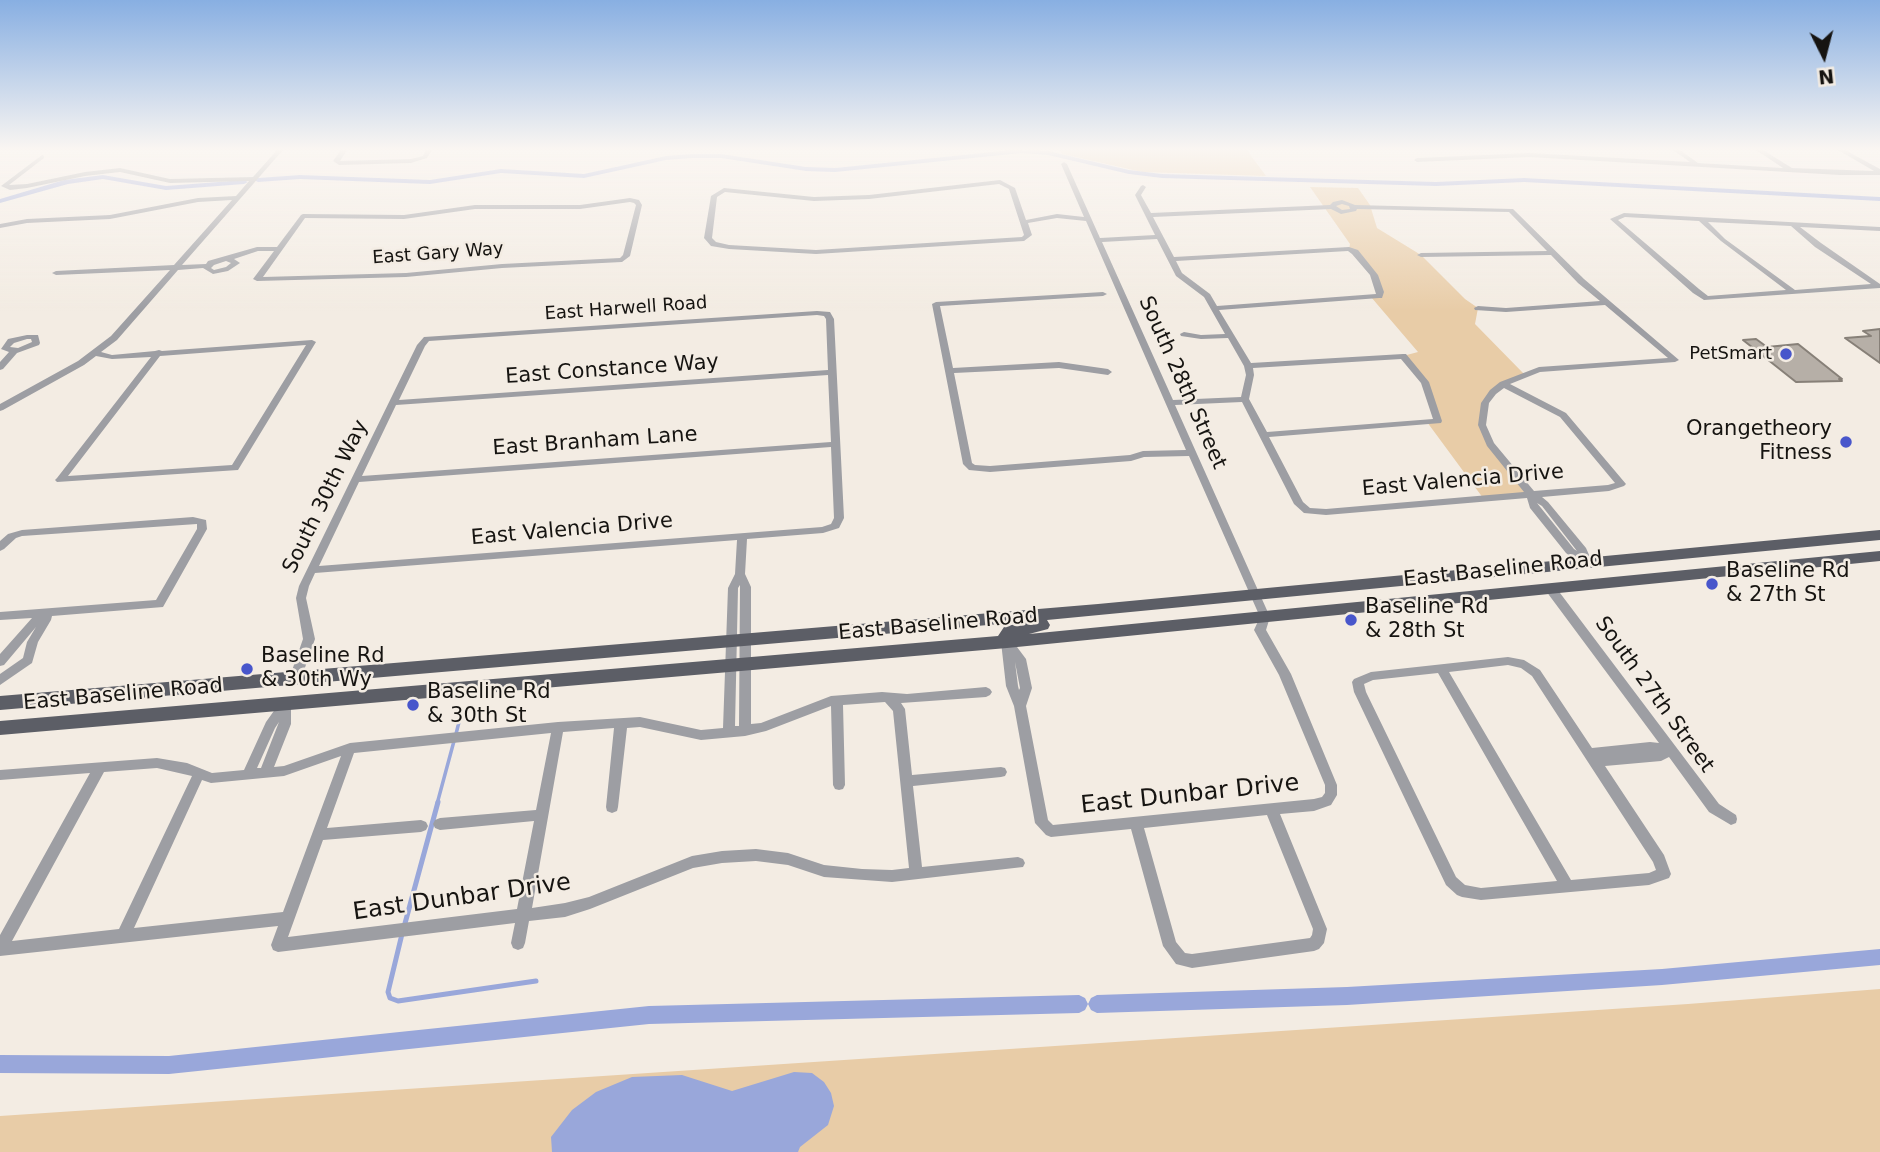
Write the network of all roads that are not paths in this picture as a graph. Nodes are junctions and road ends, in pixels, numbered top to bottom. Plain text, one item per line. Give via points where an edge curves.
1 (180, 204) edge
2 (232, 204) edge
3 (611, 204) edge
4 (639, 204) edge
5 (713, 204) edge
6 (1018, 204) edge
7 (1082, 204) edge
8 (1142, 204) edge
9 (1148, 215) junction
10 (1088, 219) junction
11 (1701, 219) junction
12 (1024, 222) junction
13 (1794, 225) junction
14 (0, 226) edge
15 (1880, 229) edge
16 (1159, 237) junction
17 (1098, 240) junction
18 (277, 249) junction
19 (1552, 253) junction
20 (1421, 255) dead end
21 (1171, 259) junction
22 (177, 267) junction
23 (55, 273) dead end
24 (1879, 286) edge
25 (1793, 292) junction
26 (1103, 294) dead end
27 (1607, 303) junction
28 (1216, 308) junction
29 (1478, 308) dead end
30 (1184, 334) dead end
31 (1230, 336) junction
32 (427, 339) joint
33 (14, 352) dead end
34 (159, 352) junction
35 (95, 353) junction
36 (1248, 366) junction
37 (0, 367) edge
38 (951, 371) junction
39 (1108, 372) dead end
40 (833, 373) junction
41 (1503, 384) junction
42 (1245, 399) junction
43 (393, 402) junction
44 (1170, 403) junction
45 (0, 408) edge
46 (1265, 435) junction
47 (836, 444) junction
48 (1192, 453) junction
49 (357, 479) junction
50 (1531, 494) junction
51 (1880, 535) edge
52 (742, 536) junction
53 (1797, 544) junction
54 (0, 547) edge
55 (1880, 556) edge
56 (1815, 562) junction
57 (1588, 564) junction
58 (313, 570) junction
59 (1509, 571) junction
60 (1635, 580) junction
61 (1550, 588) junction
62 (1254, 595) junction
63 (1098, 610) junction
64 (47, 613) junction
65 (0, 616) edge
66 (1265, 617) junction
67 (737, 641) junction
68 (1007, 642) junction
69 (0, 662) edge
70 (737, 665) junction
71 (1441, 668) junction
72 (1, 677) edge
73 (295, 678) junction
74 (1024, 678) junction
75 (1011, 680) junction
76 (986, 692) dead end
77 (890, 700) junction
78 (837, 701) junction
79 (0, 703) edge
80 (745, 703) junction
81 (285, 704) junction
82 (729, 705) junction
83 (1020, 706) junction
84 (621, 723) junction
85 (558, 727) junction
86 (0, 728) edge
87 (745, 730) junction
88 (729, 732) junction
89 (276, 745) junction
90 (260, 747) junction
91 (349, 748) junction
92 (1671, 750) junction
93 (1591, 757) junction
94 (102, 766) junction
95 (1001, 772) dead end
96 (265, 773) junction
97 (199, 774) junction
98 (248, 774) junction
99 (0, 775) edge
100 (908, 781) junction
101 (839, 785) dead end
102 (1331, 795) joint
103 (612, 807) dead end
104 (1271, 809) junction
105 (542, 814) junction
106 (1731, 819) dead end
107 (440, 824) dead end
108 (1136, 824) junction
109 (421, 827) dead end
110 (318, 835) junction
111 (1018, 863) dead end
112 (916, 873) junction
113 (1567, 887) junction
114 (523, 916) junction
115 (288, 918) junction
116 (123, 936) junction
117 (518, 943) dead end
118 (0, 950) edge

1 - 14 street via 119,216
2 - 22 street
3 - 18 street, East Gary Way via 475,207 404,217 303,216
4 - 18 street, East Gary Way via 622,260 406,275 257,279
5 - 12 street via 709,241 729,247 816,252 1024,239 1028,235
6 - 12 street
7 - 10 street, South 28th Street
8 - 9 street
9 - 16 street
9 - 19 street via 1332,206 1345,212 1354,208 1511,209
10 - 12 street
10 - 17 street, South 28th Street
11 - 13 street
11 - 25 street
11 - 25 street via 1614,217 1707,298
13 - 15 street
13 - 24 street
16 - 17 street
16 - 21 street
17 - 44 street, South 28th Street
18 - 22 street via 207,266
19 - 20 street
19 - 27 street
21 - 28 street via 1181,278 1208,296
21 - 28 street via 1349,249 1374,275 1379,296
22 - 23 street
22 - 35 street via 121,331
24 - 25 street
26 - 38 street via 936,304
27 - 29 street
27 - 41 street via 1675,360 1539,370
28 - 31 street
30 - 31 street
31 - 36 street
32 - 40 street, East Harwell Road via 827,314
32 - 43 street, South 30th Way
33 - 37 street
34 - 34 street via 60,480 235,468 312,342
34 - 35 street via 112,357
35 - 45 street
36 - 42 street
36 - 46 street via 1403,356 1425,382 1438,421
38 - 39 street via 1059,365
38 - 48 street via 972,468 1131,458 1144,461
40 - 43 street, East Constance Way
40 - 47 street
41 - 50 street via 1485,402 1482,425 1490,443
41 - 50 street, East Valencia Drive via 1563,415 1621,484
42 - 44 street
42 - 46 street
43 - 49 street, South 30th Way
44 - 48 street, South 28th Street
46 - 50 street, East Valencia Drive via 1307,511
47 - 49 street, East Branham Lane
47 - 52 street, East Valencia Drive via 839,517 835,526
48 - 62 street, South 28th Street
49 - 58 street, South 30th Way
50 - 57 street via 1533,506 1570,551
51 - 53 main road, East Baseline Road
52 - 58 street, East Valencia Drive
52 - 67 street via 740,573 733,588 738,600
53 - 56 main road
53 - 57 main road, East Baseline Road
54 - 64 street via 12,536 202,522 159,604
55 - 56 main road, East Baseline Road
56 - 60 main road, East Baseline Road
57 - 59 main road, East Baseline Road
57 - 60 main road
57 - 61 main road via 1584,574 1550,579
58 - 73 street, South 30th Way via 301,598 309,639
59 - 61 main road
59 - 62 main road, East Baseline Road
60 - 61 main road, East Baseline Road
61 - 66 main road, East Baseline Road
61 - 92 street, South 27th Street
62 - 63 main road, East Baseline Road
62 - 66 street, South 28th Street
63 - 67 main road, East Baseline Road
63 - 68 main road via 1071,621 1010,631
64 - 65 street
64 - 69 street
64 - 72 street via 28,660
66 - 68 main road, East Baseline Road
66 - 102 street, South 28th Street via 1260,630 1285,674 1331,785
67 - 70 street
67 - 73 main road, East Baseline Road
68 - 70 main road, East Baseline Road
68 - 74 street via 1020,659
68 - 75 street
70 - 80 street
70 - 81 main road, East Baseline Road
70 - 82 street
71 - 93 street via 1508,661 1524,664 1536,673
71 - 113 street
71 - 113 street via 1371,676 1358,682 1451,881 1462,891 1480,894
73 - 79 main road, East Baseline Road
73 - 81 main road
74 - 75 street
74 - 83 street
75 - 83 street
76 - 77 street
77 - 78 street
77 - 100 street via 899,709
78 - 87 street
78 - 101 street
80 - 82 street
80 - 87 street
81 - 86 main road, East Baseline Road
81 - 89 street via 285,724
81 - 90 street
82 - 88 street
83 - 108 street, East Dunbar Drive via 1042,823 1051,831
84 - 85 street
84 - 88 street via 643,722 701,735
84 - 103 street
85 - 91 street
85 - 105 street
87 - 88 street
89 - 90 street
89 - 96 street
90 - 98 street
91 - 96 street via 284,771
91 - 110 street
92 - 93 street via 1661,756
92 - 106 street, South 27th Street via 1714,807
93 - 113 street via 1659,859 1664,874
94 - 97 street via 157,763
94 - 99 street
94 - 118 street
95 - 100 street
96 - 98 street
97 - 98 street via 211,778
97 - 116 street
100 - 112 street
102 - 104 street, East Dunbar Drive via 1314,805
104 - 108 street, East Dunbar Drive
104 - 108 street via 1320,929 1319,938 1314,944 1192,961 1181,959 1170,946
105 - 107 street
105 - 114 street
109 - 110 street
110 - 115 street
111 - 112 street, East Dunbar Drive
112 - 114 street, East Dunbar Drive via 862,875 824,871 788,859 722,856 668,870 590,903
114 - 115 street, East Dunbar Drive via 278,945
114 - 117 street
115 - 116 street
116 - 118 street

